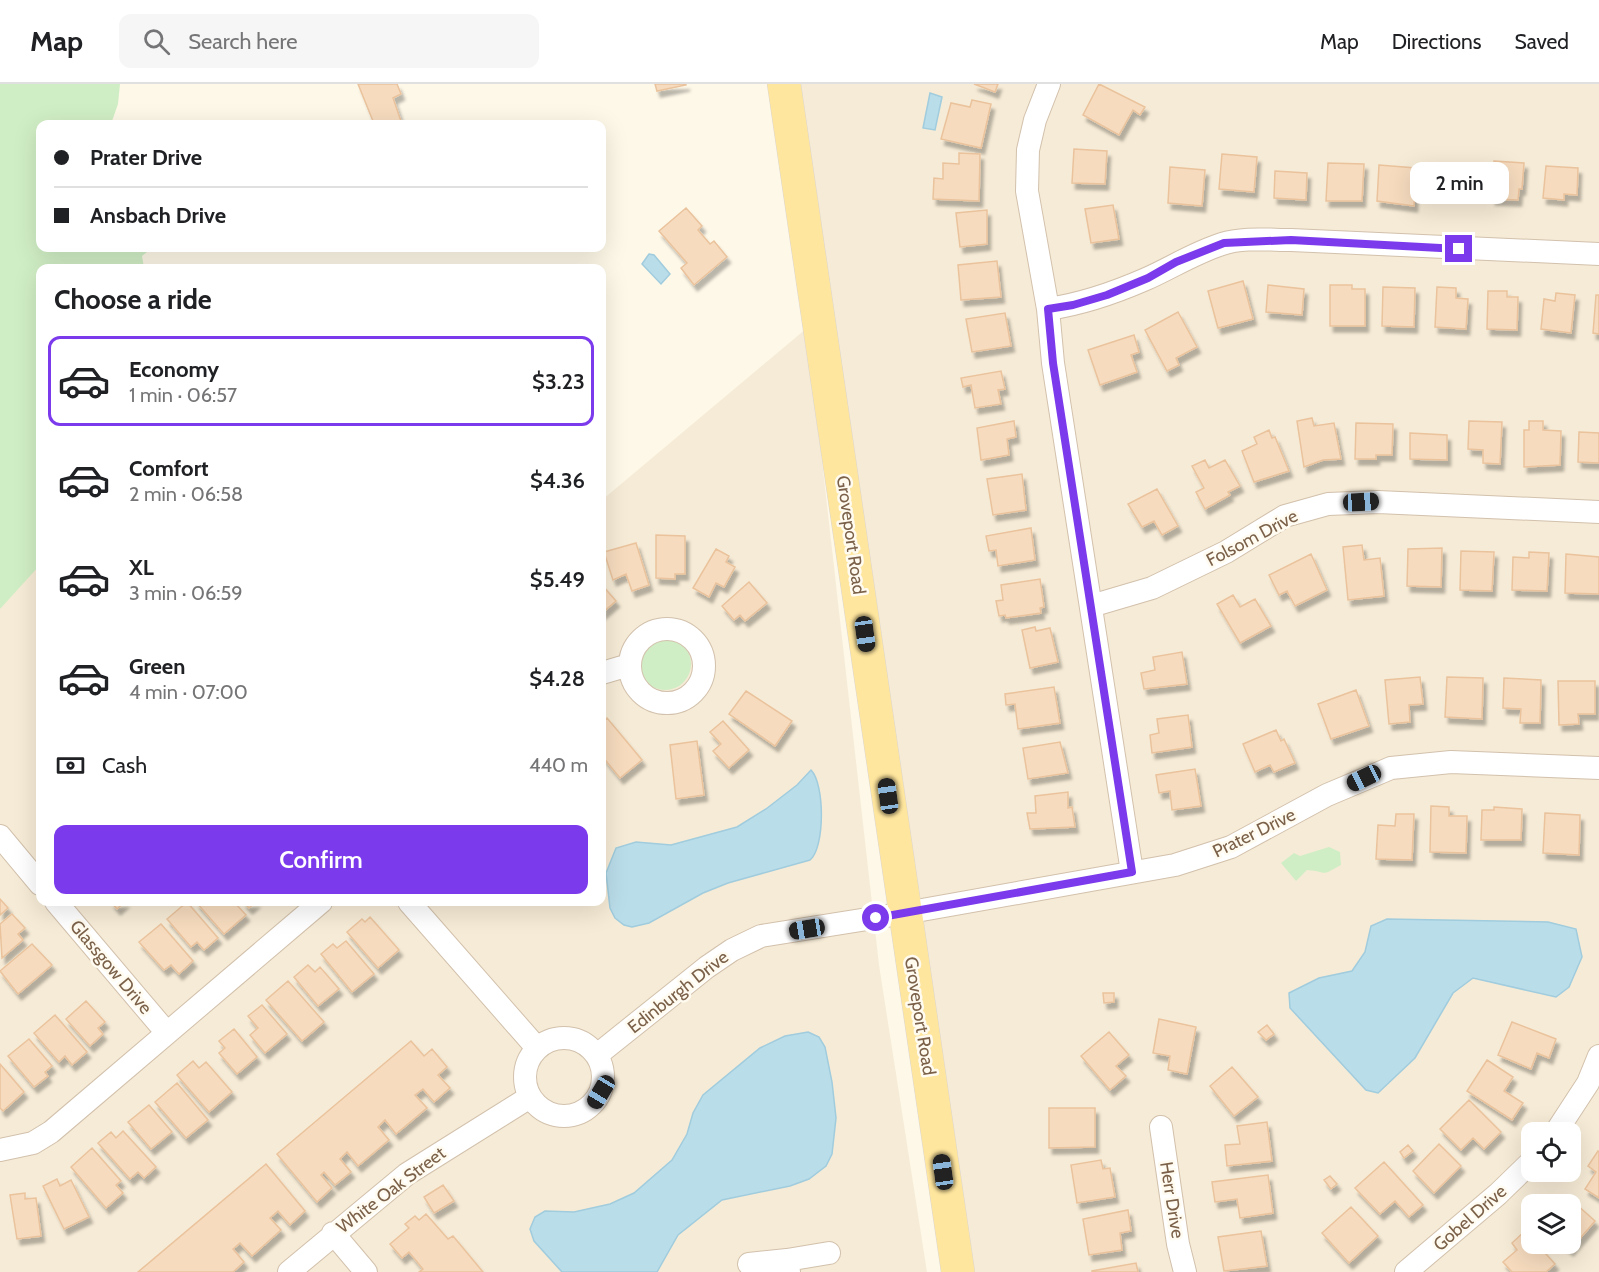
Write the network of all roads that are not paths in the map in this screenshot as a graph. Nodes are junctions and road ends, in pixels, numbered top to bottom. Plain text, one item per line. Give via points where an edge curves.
1 (784, 84) edge
2 (1049, 84) edge
3 (1599, 254) edge
4 (1048, 309) junction
5 (1599, 512) edge
6 (1091, 606) junction
7 (629, 665) dead end
8 (606, 671) edge
9 (1599, 768) edge
10 (0, 836) edge
11 (1132, 872) junction
12 (36, 879) edge
13 (59, 906) edge
14 (316, 906) edge
15 (413, 906) edge
16 (905, 914) junction
17 (167, 1033) junction
18 (537, 1048) junction
19 (597, 1055) junction
20 (1599, 1056) edge
21 (530, 1097) junction
22 (1563, 1122) edge
23 (1161, 1127) dead end
24 (0, 1150) edge
25 (1521, 1172) edge
26 (333, 1233) junction
27 (829, 1253) dead end
28 (749, 1264) dead end
29 (788, 1266) edge
30 (289, 1272) edge
31 (366, 1272) edge
32 (958, 1272) edge
33 (1185, 1272) edge
34 (1406, 1272) edge

1 - 16 main road, Groveport Road
2 - 4 street via 1028,150 1027,191
3 - 4 street via 1291,240 1224,243 1107,295
4 - 6 street
5 - 6 street, Folsom Drive via 1378,502 1328,504 1285,516 1226,552 1152,588
6 - 11 street
7 - 8 street
9 - 11 street, Prater Drive via 1452,762 1391,768 1327,795 1231,847 1176,865
10 - 12 street
11 - 16 street, Prater Drive
13 - 17 street, Glassgow Drive
14 - 17 street
15 - 18 street
16 - 19 street, Edinburgh Drive via 761,936 707,967
16 - 32 main road, Groveport Road
17 - 24 street via 51,1132 33,1143
18 - 19 street via 549,1041 569,1038 588,1045
18 - 21 street via 525,1071
19 - 21 street via 602,1067 601,1092 585,1111 573,1116 555,1115 538,1107
20 - 22 street via 1588,1083
21 - 26 street, White Oak Street via 407,1174
23 - 33 street, Herr Drive
25 - 34 street, Gobel Drive
26 - 30 street, White Oak Street
26 - 31 street
27 - 29 street
28 - 29 street

